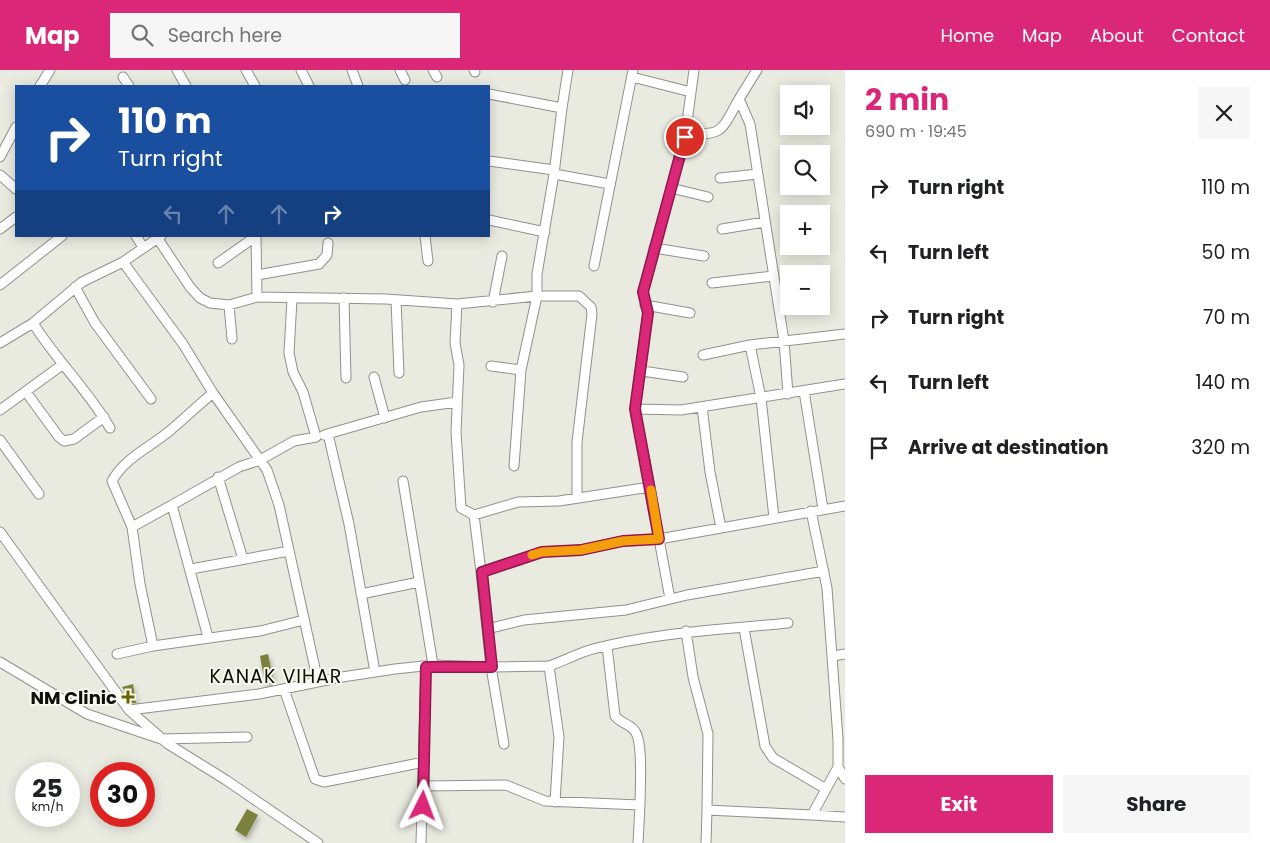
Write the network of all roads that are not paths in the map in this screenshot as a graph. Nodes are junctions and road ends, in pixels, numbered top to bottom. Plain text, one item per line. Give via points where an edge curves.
1 (50, 70) edge
2 (177, 70) edge
3 (246, 70) edge
4 (301, 70) edge
5 (352, 70) edge
6 (400, 70) edge
7 (568, 70) edge
8 (694, 70) edge
9 (757, 70) edge
10 (633, 73) edge
11 (123, 77) dead end
12 (405, 80) dead end
13 (41, 85) edge
14 (128, 85) edge
15 (185, 85) edge
16 (254, 85) edge
17 (308, 85) edge
18 (358, 85) edge
19 (692, 92) junction
20 (490, 94) edge
21 (739, 99) junction
22 (562, 108) junction
23 (15, 130) edge
24 (686, 132) junction
25 (0, 157) edge
26 (490, 161) edge
27 (554, 172) junction
28 (0, 174) edge
29 (758, 174) junction
30 (720, 178) dead end
31 (610, 184) junction
32 (15, 188) edge
33 (671, 188) junction
34 (708, 197) dead end
35 (15, 218) edge
36 (490, 220) edge
37 (765, 222) junction
38 (0, 229) edge
39 (722, 229) dead end
40 (545, 232) junction
41 (61, 237) edge
42 (137, 237) edge
43 (256, 237) edge
44 (425, 237) edge
45 (160, 238) edge
46 (328, 243) dead end
47 (142, 247) junction
48 (654, 248) junction
49 (502, 256) dead end
50 (704, 256) dead end
51 (428, 261) dead end
52 (123, 262) junction
53 (218, 263) dead end
54 (594, 266) dead end
55 (257, 275) junction
56 (773, 276) junction
57 (712, 283) dead end
58 (0, 285) edge
59 (75, 288) junction
60 (537, 296) junction
61 (257, 297) junction
62 (344, 298) junction
63 (292, 299) junction
64 (396, 300) junction
65 (493, 302) junction
66 (457, 304) junction
67 (644, 304) junction
68 (229, 305) junction
69 (690, 313) dead end
70 (33, 323) junction
71 (845, 334) edge
72 (232, 339) dead end
73 (784, 341) junction
74 (0, 343) edge
75 (750, 345) junction
76 (703, 355) dead end
77 (62, 365) junction
78 (491, 366) dead end
79 (522, 370) junction
80 (642, 371) junction
81 (399, 373) dead end
82 (374, 377) dead end
83 (683, 377) dead end
84 (346, 378) dead end
85 (845, 384) edge
86 (804, 391) junction
87 (26, 392) junction
88 (214, 393) junction
89 (788, 394) junction
90 (761, 398) junction
91 (151, 399) dead end
92 (457, 402) junction
93 (702, 407) junction
94 (635, 409) junction
95 (0, 410) edge
96 (104, 417) junction
97 (385, 418) junction
98 (110, 428) dead end
99 (328, 434) junction
100 (316, 437) junction
101 (0, 440) edge
102 (260, 460) junction
103 (514, 466) dead end
104 (218, 477) junction
105 (403, 481) dead end
106 (650, 487) junction
107 (39, 494) dead end
108 (577, 498) junction
109 (172, 505) junction
110 (845, 506) edge
111 (823, 509) junction
112 (811, 511) junction
113 (474, 515) junction
114 (774, 518) junction
115 (132, 527) junction
116 (721, 528) junction
117 (0, 533) edge
118 (659, 539) junction
119 (289, 551) junction
120 (243, 560) junction
121 (191, 569) junction
122 (824, 571) junction
123 (482, 572) junction
124 (419, 582) junction
125 (361, 594) junction
126 (670, 599) junction
127 (304, 620) junction
128 (788, 623) dead end
129 (744, 628) junction
130 (487, 629) junction
131 (686, 631) junction
132 (208, 637) junction
133 (153, 646) junction
134 (607, 646) junction
135 (117, 654) dead end
136 (845, 654) edge
137 (833, 656) junction
138 (0, 662) edge
139 (430, 666) junction
140 (550, 666) junction
141 (492, 667) junction
142 (375, 672) junction
143 (318, 682) junction
144 (284, 689) junction
145 (129, 710) junction
146 (841, 719) edge
147 (247, 737) dead end
148 (161, 739) junction
149 (504, 744) dead end
150 (424, 762) junction
151 (838, 766) junction
152 (845, 779) edge
153 (424, 786) junction
154 (826, 789) junction
155 (555, 802) junction
156 (640, 805) junction
157 (707, 810) junction
158 (812, 815) junction
159 (845, 817) edge
160 (318, 843) edge
161 (421, 843) edge
162 (638, 843) edge
163 (706, 843) edge

1 - 13 street
2 - 15 street
3 - 16 street
4 - 17 street
5 - 18 street
6 - 12 street
7 - 22 street
8 - 19 street
9 - 21 street
10 - 19 street
10 - 31 street
11 - 14 street
19 - 24 street
20 - 22 street
21 - 24 street via 722,128 715,133 707,136
21 - 29 street via 750,124
22 - 27 street
23 - 25 street
24 - 33 street
26 - 27 street
27 - 31 street
27 - 40 street
28 - 32 street
29 - 30 street
29 - 37 street
31 - 54 street
33 - 34 street
33 - 48 street
35 - 38 street
36 - 40 street
37 - 39 street
37 - 56 street
40 - 60 street via 537,274
41 - 58 street
42 - 47 street
43 - 53 street
43 - 55 street
44 - 51 street
45 - 47 street
45 - 68 street via 200,298 210,304
46 - 55 street via 327,255 319,264
47 - 52 street
48 - 50 street
48 - 67 street via 643,292
49 - 65 street
52 - 59 street via 110,266
52 - 88 street
55 - 61 street
56 - 57 street
56 - 73 street
59 - 70 street
59 - 91 street
60 - 65 street
60 - 79 street
60 - 108 street via 579,296 591,307 577,442
61 - 63 street
61 - 68 street
62 - 63 street
62 - 64 street
62 - 84 street
63 - 100 street via 289,353
64 - 66 street
64 - 81 street
65 - 66 street
66 - 92 street
67 - 69 street
67 - 80 street via 648,313
68 - 72 street
70 - 74 street
70 - 77 street
71 - 73 street
73 - 75 street
73 - 89 street
75 - 76 street
75 - 90 street
77 - 87 street
77 - 96 street via 94,400
78 - 79 street
79 - 103 street
80 - 83 street
80 - 94 street
82 - 97 street
85 - 86 street
86 - 89 street
86 - 111 street
87 - 95 street
87 - 96 street via 64,440 74,439
88 - 102 street
88 - 115 street via 117,472 112,481 114,489
89 - 90 street
90 - 93 street
90 - 114 street
92 - 97 street via 421,407
92 - 113 street via 459,498 461,508
93 - 94 street via 672,411
93 - 116 street
94 - 106 street
96 - 98 street
97 - 99 street
99 - 100 street
99 - 125 street
100 - 102 street via 294,441
101 - 107 street
102 - 104 street
102 - 119 street via 280,505
104 - 109 street
104 - 120 street
105 - 124 street
106 - 108 street
106 - 118 street
108 - 113 street via 518,502
109 - 115 street
109 - 121 street
110 - 111 street
111 - 112 street
112 - 114 street
112 - 122 street
113 - 123 street
114 - 116 street
115 - 133 street
116 - 118 street
117 - 145 street
118 - 123 street via 542,552
118 - 126 street
119 - 120 street
119 - 127 street
120 - 121 street
121 - 132 street
122 - 126 street
122 - 137 street
123 - 130 street
124 - 125 street
124 - 139 street
125 - 142 street
126 - 130 street via 626,610 524,620
127 - 132 street via 260,631
127 - 143 street
128 - 129 street
129 - 131 street
129 - 154 street via 768,753
130 - 141 street
131 - 134 street
131 - 157 street via 693,677 708,734
132 - 133 street
133 - 135 street
134 - 140 street
134 - 156 street via 616,716 633,728 639,741
136 - 137 street
137 - 146 street
138 - 148 street via 87,714
139 - 141 street
139 - 142 street
139 - 150 street
140 - 141 street
140 - 155 street via 559,738
141 - 149 street
142 - 143 street
143 - 144 street
144 - 145 street
144 - 150 street via 315,779 324,782
145 - 148 street
146 - 151 street
147 - 148 street
148 - 160 street
150 - 153 street
151 - 152 street
151 - 154 street
153 - 155 street via 506,785 545,802
153 - 161 street
154 - 158 street
155 - 156 street
156 - 162 street
157 - 158 street
157 - 163 street
158 - 159 street

